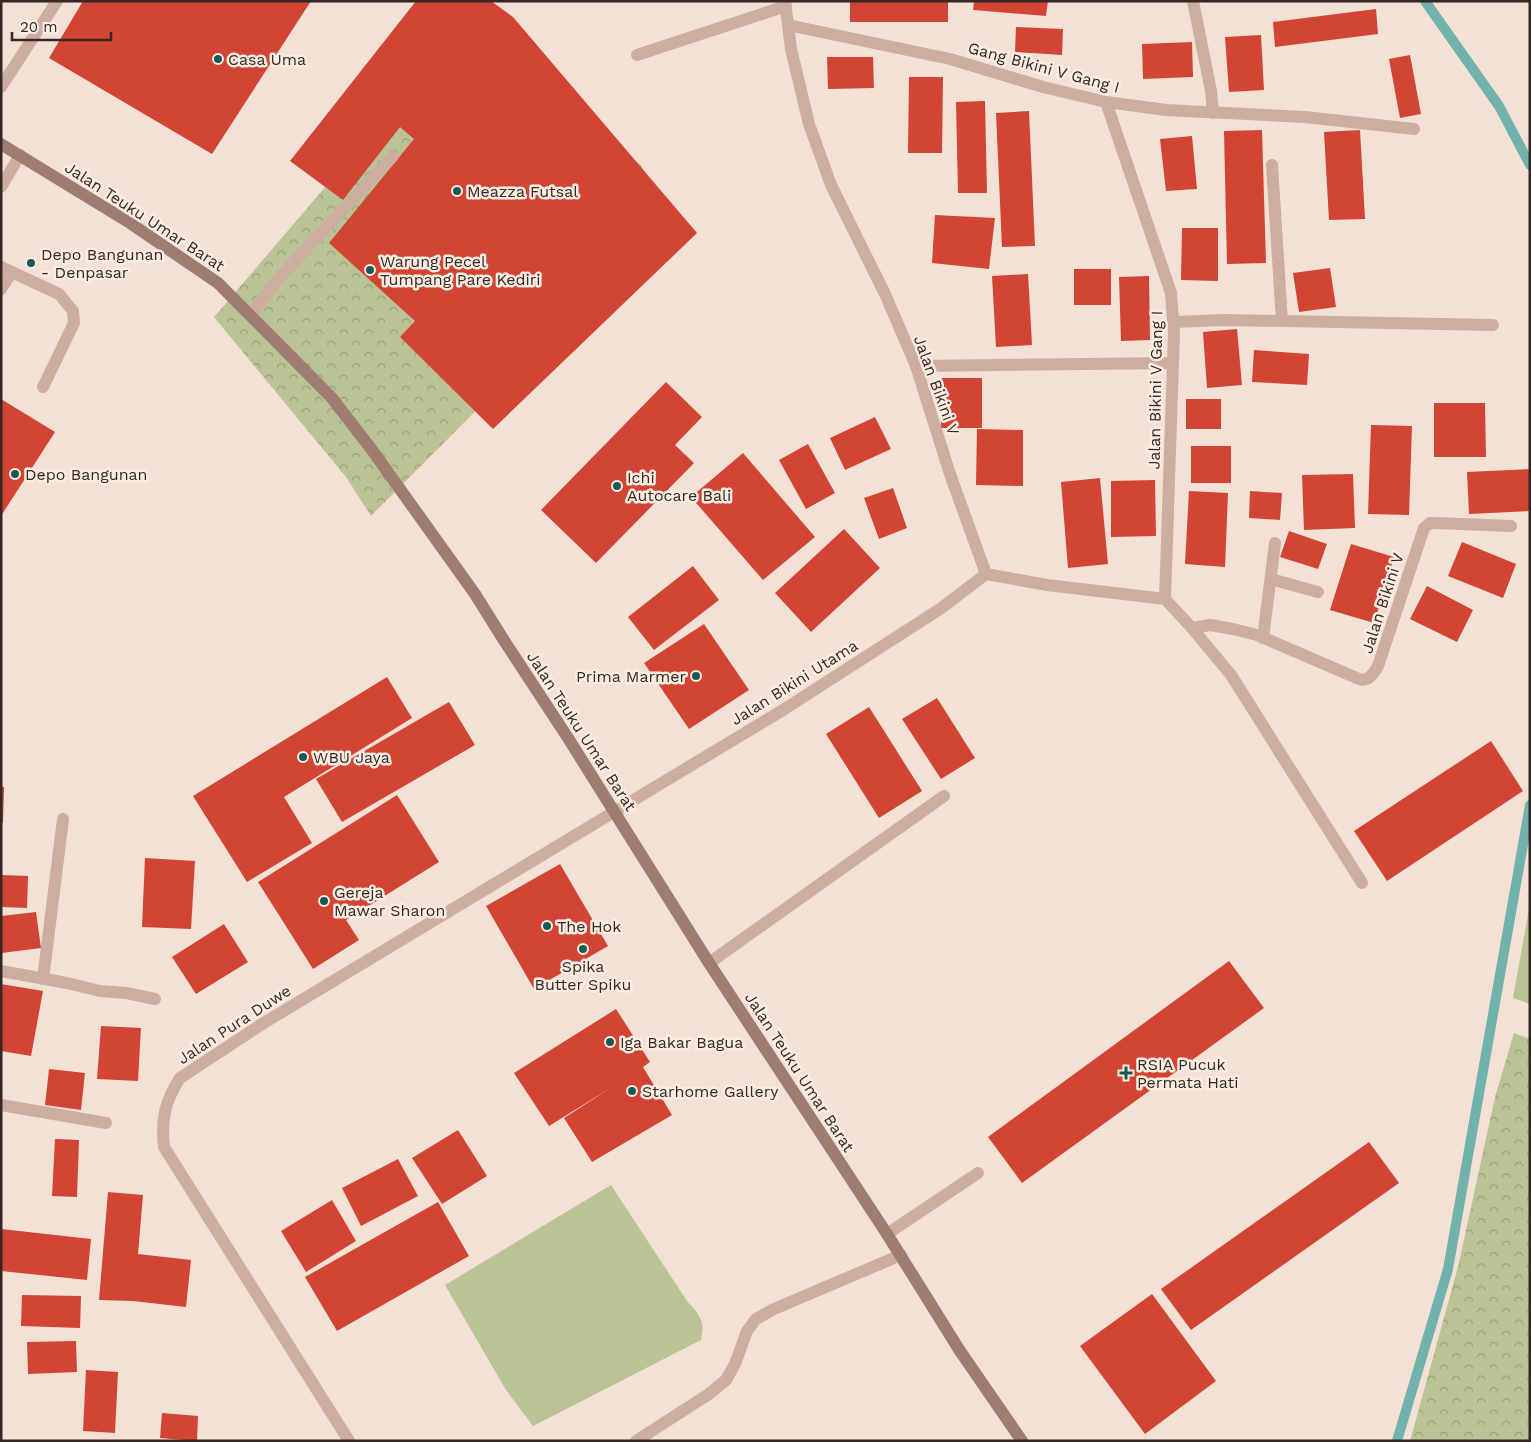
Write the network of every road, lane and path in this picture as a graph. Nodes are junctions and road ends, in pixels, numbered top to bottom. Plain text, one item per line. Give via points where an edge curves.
1 (57, 1) edge
2 (1193, 1) edge
3 (786, 4) edge
4 (788, 25) junction
5 (637, 54) dead end
6 (1, 87) edge
7 (1106, 102) junction
8 (1213, 113) junction
9 (1414, 129) dead end
10 (1, 144) edge
11 (20, 155) junction
12 (393, 156) dead end
13 (1272, 165) dead end
14 (1, 187) edge
15 (7, 270) edge
16 (1, 288) edge
17 (251, 315) junction
18 (1282, 321) junction
19 (1174, 322) junction
20 (1493, 325) dead end
21 (1173, 364) junction
22 (916, 366) junction
23 (43, 387) dead end
24 (1511, 526) dead end
25 (1275, 543) dead end
26 (986, 574) junction
27 (1271, 579) junction
28 (1318, 592) dead end
29 (1165, 599) junction
30 (1192, 628) junction
31 (1263, 638) junction
32 (944, 796) dead end
33 (614, 811) junction
34 (63, 819) dead end
35 (1362, 883) dead end
36 (709, 963) junction
37 (1, 971) edge
38 (43, 979) junction
39 (155, 999) dead end
40 (1, 1104) edge
41 (106, 1123) dead end
42 (978, 1173) dead end
43 (887, 1234) junction
44 (901, 1255) junction
45 (349, 1441) edge
46 (636, 1441) edge
47 (1022, 1441) edge

1 - 6 street
2 - 8 street
3 - 4 street, Jalan Bikini V
3 - 5 street
4 - 7 street, Gang Bikini V Gang I via 950,59
4 - 22 street, Jalan Bikini V via 809,124 831,185
7 - 8 street, Gang Bikini V Gang I
7 - 19 street, Jalan Bikini V Gang I via 1171,293
8 - 9 street, Gang Bikini V Gang I via 1305,117
10 - 11 main road, Jalan Teuku Umar Barat
11 - 14 street
11 - 17 main road, Jalan Teuku Umar Barat via 202,272
12 - 17 street via 278,278
13 - 18 street
15 - 16 street
15 - 23 street via 59,294 74,311 74,324
17 - 33 main road, Jalan Teuku Umar Barat via 332,398 372,450 475,594
18 - 19 street
18 - 20 street
19 - 21 street, Jalan Bikini V Gang I
21 - 22 street
21 - 29 street, Jalan Bikini V Gang I
22 - 26 street, Jalan Bikini V
24 - 31 street, Jalan Bikini V via 1430,523 1424,528 1378,666 1367,679 1359,679
25 - 27 street
26 - 29 street
26 - 33 street, Jalan Bikini Utama via 940,609 791,705
27 - 28 street
27 - 31 street
29 - 30 street
30 - 31 street, Jalan Bikini V via 1210,625
30 - 35 street via 1231,675
32 - 36 street
33 - 36 main road, Jalan Teuku Umar Barat
33 - 45 street, Jalan Pura Duwe via 262,1024 180,1078 165,1107 164,1147
34 - 38 street
36 - 43 main road, Jalan Teuku Umar Barat
37 - 38 street
38 - 39 street
40 - 41 street
42 - 43 street
43 - 44 main road, Jalan Teuku Umar Barat
44 - 46 street via 756,1319 747,1331 726,1380
44 - 47 main road, Jalan Teuku Umar Barat

